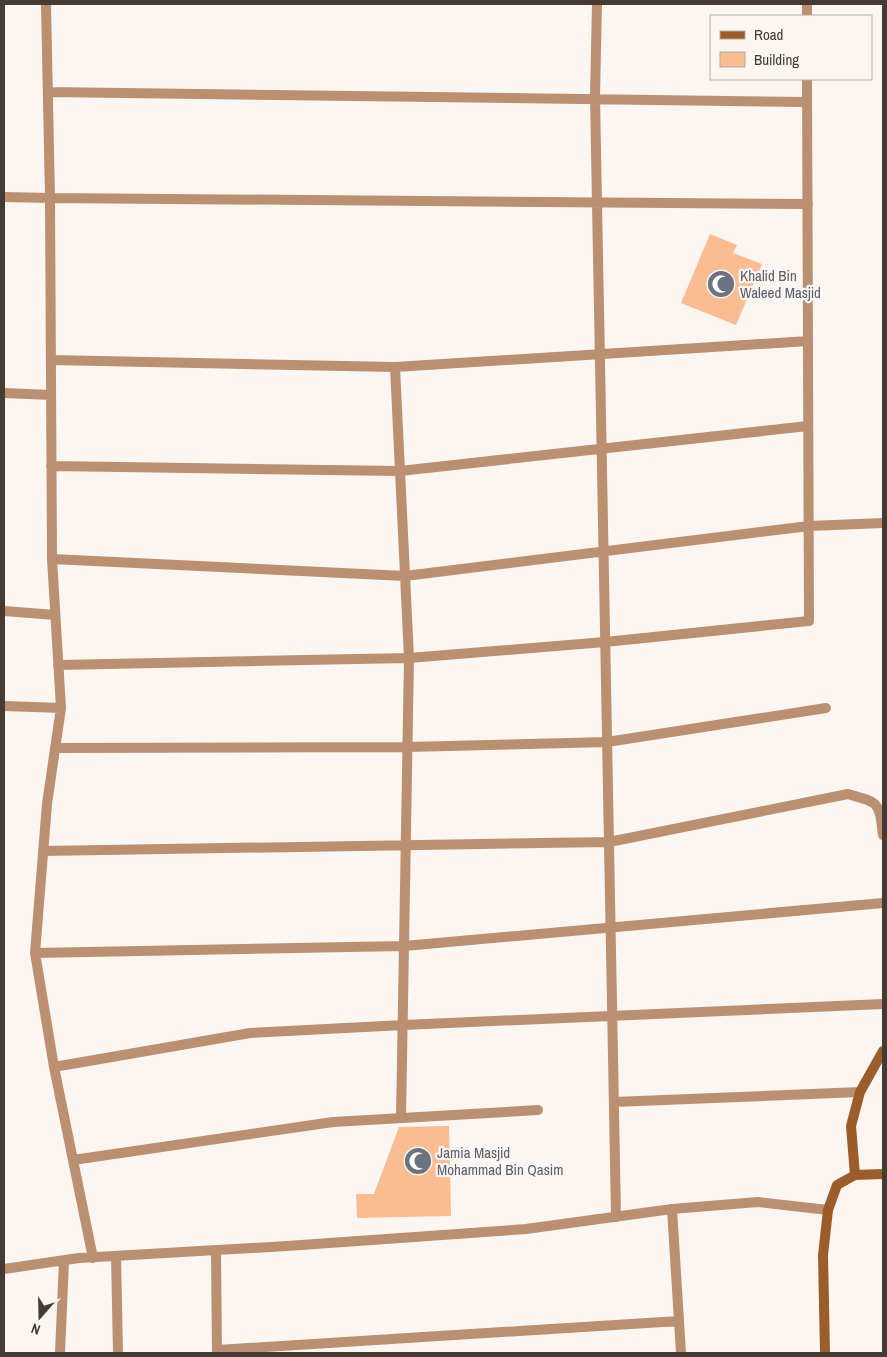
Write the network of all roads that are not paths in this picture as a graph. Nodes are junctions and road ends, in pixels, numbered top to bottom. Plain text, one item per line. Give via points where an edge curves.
1 (46, 4) edge
2 (597, 4) edge
3 (807, 80) edge
4 (48, 92) junction
5 (595, 99) junction
6 (808, 102) junction
7 (4, 197) edge
8 (50, 198) junction
9 (597, 202) junction
10 (808, 204) junction
11 (808, 341) junction
12 (600, 354) junction
13 (51, 360) junction
14 (396, 367) junction
15 (4, 393) edge
16 (51, 395) junction
17 (808, 426) junction
18 (602, 449) junction
19 (51, 466) junction
20 (400, 471) junction
21 (883, 523) edge
22 (809, 526) junction
23 (604, 551) junction
24 (52, 559) junction
25 (405, 576) junction
26 (4, 611) edge
27 (55, 615) junction
28 (605, 642) junction
29 (409, 658) junction
30 (58, 665) junction
31 (4, 706) edge
32 (61, 708) junction
33 (826, 708) dead end
34 (607, 742) junction
35 (407, 747) junction
36 (55, 748) junction
37 (883, 835) edge
38 (609, 842) junction
39 (406, 845) junction
40 (44, 851) junction
41 (883, 903) edge
42 (611, 929) junction
43 (404, 946) junction
44 (35, 953) junction
45 (883, 1004) edge
46 (612, 1016) junction
47 (402, 1025) junction
48 (883, 1051) edge
49 (54, 1066) junction
50 (860, 1092) junction
51 (614, 1102) junction
52 (538, 1110) dead end
53 (401, 1118) junction
54 (73, 1160) junction
55 (883, 1174) edge
56 (855, 1175) junction
57 (672, 1209) junction
58 (828, 1210) junction
59 (616, 1217) junction
60 (216, 1250) junction
61 (116, 1256) junction
62 (93, 1258) junction
63 (64, 1261) junction
64 (4, 1268) edge
65 (679, 1322) junction
66 (217, 1351) edge
67 (60, 1353) edge
68 (118, 1353) edge
69 (681, 1353) edge
70 (825, 1353) edge

1 - 4 street
2 - 5 street
3 - 6 street
4 - 5 street
4 - 8 street
5 - 6 street
5 - 9 street
6 - 10 street
7 - 8 street
8 - 9 street
8 - 13 street
9 - 10 street
9 - 12 street
10 - 11 street
11 - 12 street
11 - 17 street
12 - 14 street
12 - 18 street
13 - 14 street
13 - 16 street
14 - 20 street
15 - 16 street
16 - 19 street
17 - 18 street
17 - 22 street
18 - 20 street
18 - 23 street
19 - 20 street
19 - 24 street
20 - 25 street
21 - 22 street
22 - 23 street
22 - 28 street via 809,621
23 - 25 street
23 - 28 street
24 - 25 street
24 - 27 street
25 - 29 street
26 - 27 street
27 - 30 street
28 - 29 street
28 - 34 street
29 - 30 street
29 - 35 street
30 - 32 street
31 - 32 street
32 - 36 street
33 - 34 street
34 - 35 street
34 - 38 street
35 - 36 street
35 - 39 street
36 - 40 street
37 - 38 street via 880,809 871,800 848,794
38 - 39 street
38 - 42 street
39 - 40 street
39 - 43 street
40 - 44 street
41 - 42 street
42 - 43 street
42 - 46 street
43 - 44 street
43 - 47 street
44 - 49 street
45 - 46 street
46 - 47 street
46 - 51 street
47 - 49 street via 250,1033
47 - 53 street
48 - 50 street
49 - 54 street
50 - 51 street
50 - 56 street via 851,1126
51 - 59 street
52 - 53 street
53 - 54 street via 333,1122
54 - 62 street
55 - 56 street
56 - 58 street via 837,1186
57 - 58 street via 758,1202
57 - 59 street
57 - 65 street
58 - 70 street via 823,1255
59 - 60 street via 526,1229
60 - 61 street
60 - 66 street
61 - 62 street
61 - 68 street
62 - 63 street
63 - 64 street
63 - 67 street
65 - 66 street
65 - 69 street

